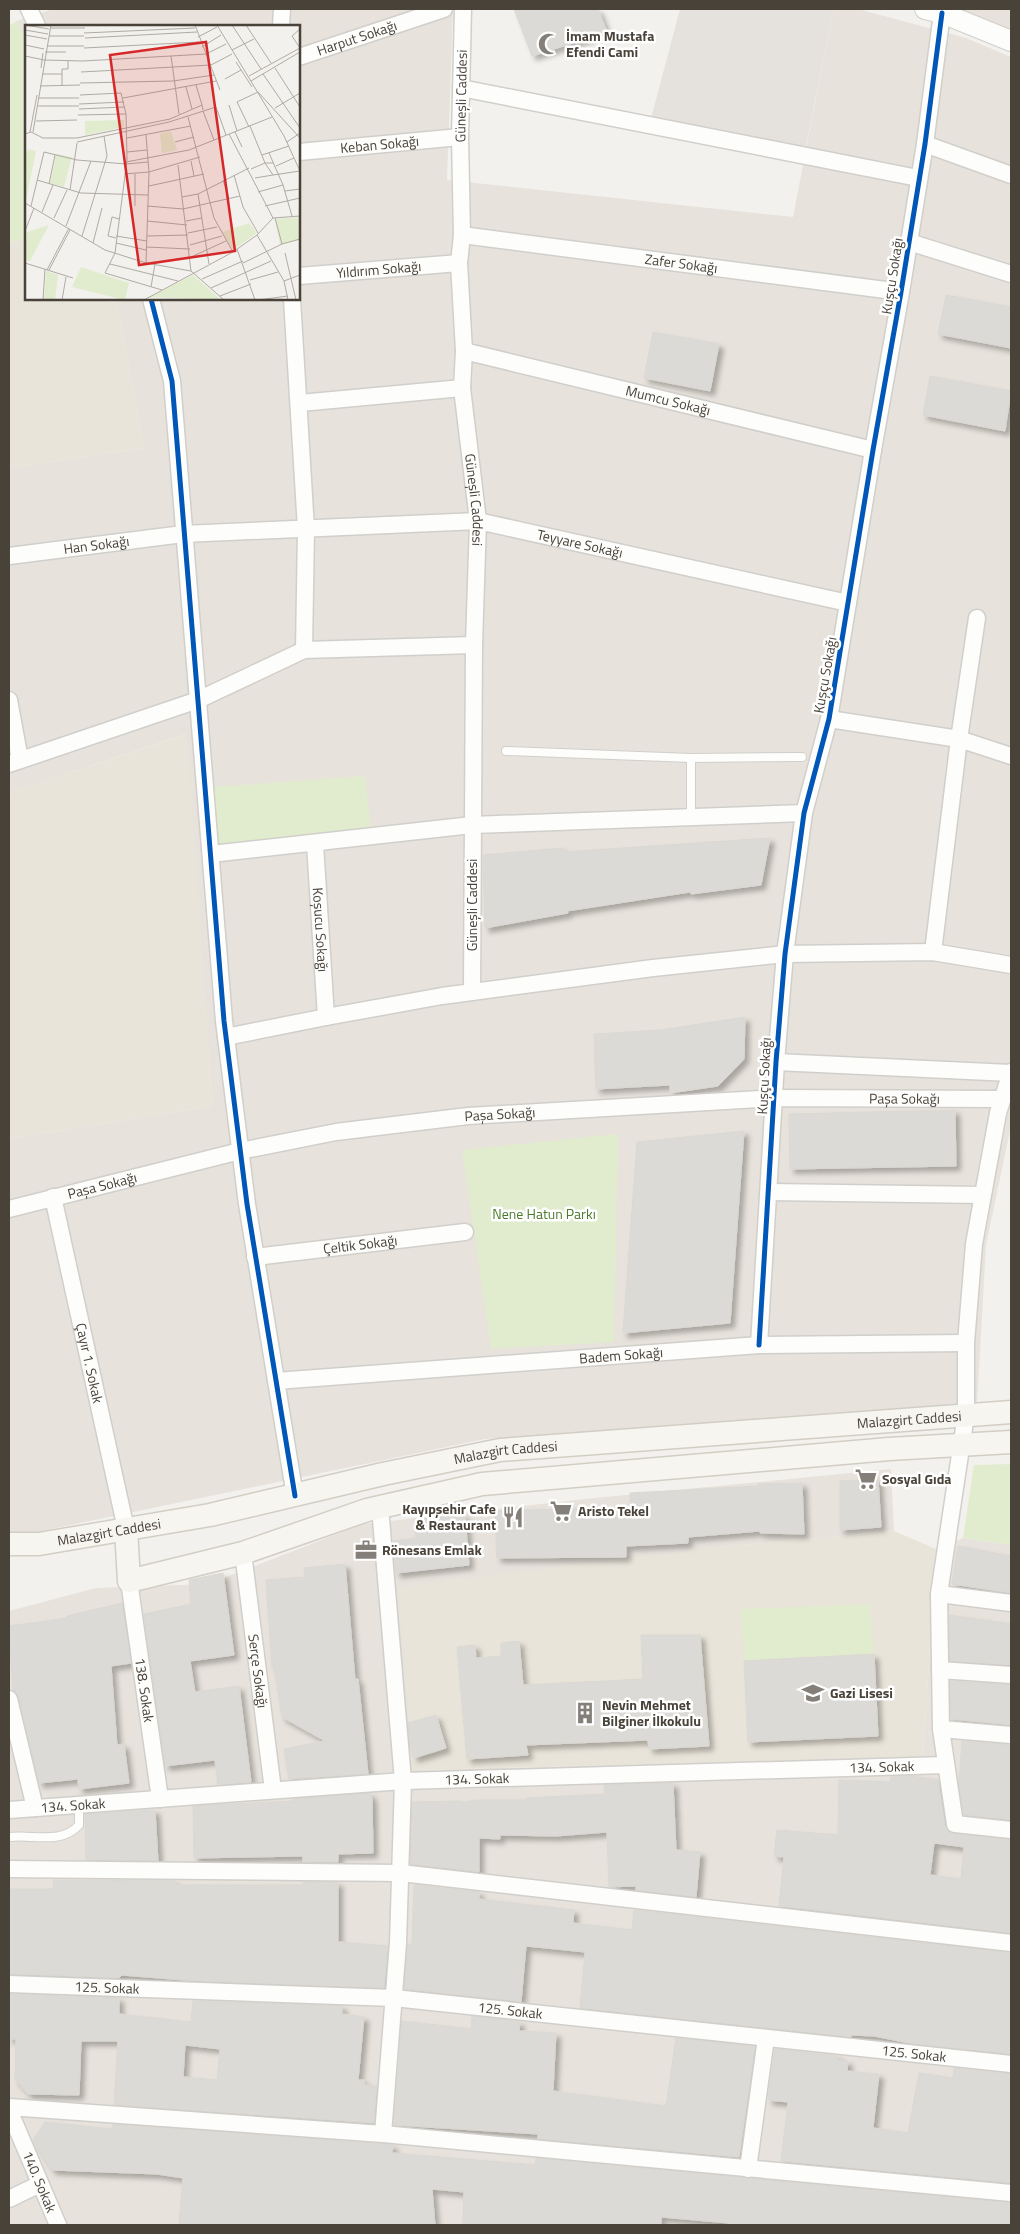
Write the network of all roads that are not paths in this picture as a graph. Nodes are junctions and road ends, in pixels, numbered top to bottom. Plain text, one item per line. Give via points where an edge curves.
1 (28, 9) edge
2 (282, 9) edge
3 (444, 9) edge
4 (463, 9) edge
5 (933, 11) edge
6 (36, 25) edge
7 (281, 25) edge
8 (1011, 41) edge
9 (300, 57) edge
10 (461, 88) junction
11 (460, 137) junction
12 (925, 144) junction
13 (300, 152) edge
14 (1011, 175) edge
15 (918, 178) junction
16 (462, 235) junction
17 (909, 242) junction
18 (459, 263) junction
19 (1011, 274) edge
20 (300, 276) edge
21 (902, 292) junction
22 (151, 300) edge
23 (292, 300) edge
24 (464, 351) junction
25 (462, 388) junction
26 (300, 403) junction
27 (873, 450) junction
28 (478, 521) junction
29 (306, 529) junction
30 (183, 534) junction
31 (9, 556) edge
32 (848, 603) junction
33 (978, 618) dead end
34 (474, 644) junction
35 (304, 650) junction
36 (9, 700) edge
37 (198, 700) junction
38 (829, 719) junction
39 (959, 739) junction
40 (506, 751) dead end
41 (1011, 756) edge
42 (802, 757) dead end
43 (691, 758) junction
44 (14, 762) edge
45 (804, 813) junction
46 (691, 817) junction
47 (472, 825) junction
48 (315, 844) junction
49 (211, 854) junction
50 (933, 952) junction
51 (784, 954) junction
52 (1011, 965) edge
53 (472, 992) junction
54 (326, 1017) junction
55 (226, 1037) junction
56 (776, 1062) junction
57 (1011, 1073) edge
58 (775, 1098) junction
59 (1002, 1099) junction
60 (240, 1151) junction
61 (769, 1192) junction
62 (983, 1195) junction
63 (53, 1197) junction
64 (9, 1208) edge
65 (465, 1232) dead end
66 (255, 1258) junction
67 (966, 1343) junction
68 (759, 1345) junction
69 (276, 1382) junction
70 (1011, 1412) edge
71 (966, 1415) junction
72 (1011, 1442) edge
73 (963, 1445) junction
74 (295, 1496) junction
75 (380, 1507) junction
76 (126, 1529) junction
77 (9, 1544) edge
78 (243, 1553) junction
79 (129, 1581) junction
80 (939, 1594) junction
81 (1011, 1603) edge
82 (940, 1670) junction
83 (1011, 1675) edge
84 (9, 1699) edge
85 (941, 1729) junction
86 (1011, 1735) edge
87 (946, 1765) junction
88 (403, 1781) junction
89 (273, 1790) junction
90 (160, 1799) junction
91 (79, 1805) junction
92 (35, 1808) junction
93 (9, 1810) edge
94 (1011, 1830) edge
95 (9, 1837) edge
96 (9, 1868) edge
97 (401, 1873) junction
98 (1011, 1944) edge
99 (9, 1984) edge
100 (394, 1998) junction
101 (766, 2038) junction
102 (1011, 2064) edge
103 (9, 2108) edge
104 (383, 2134) junction
105 (748, 2169) junction
106 (40, 2184) junction
107 (1011, 2193) edge
108 (9, 2199) edge
109 (58, 2225) edge

1 - 6 street
2 - 7 street
3 - 9 street, Harput Sokağı
4 - 10 street, Güneşli Caddesi
5 - 8 street
5 - 12 street, Kuşçu Sokağı
10 - 11 street, Güneşli Caddesi
10 - 15 street
11 - 13 street, Keban Sokağı
11 - 16 street, Güneşli Caddesi
12 - 14 street
12 - 15 street, Kuşçu Sokağı
15 - 17 street, Kuşçu Sokağı
16 - 18 street, Güneşli Caddesi
16 - 21 street, Zafer Sokağı
17 - 19 street
17 - 21 street, Kuşçu Sokağı
18 - 20 street, Yıldırım Sokağı
18 - 24 street, Güneşli Caddesi
21 - 27 street, Kuşçu Sokağı
22 - 30 street via 172,381
23 - 26 street
24 - 25 street, Güneşli Caddesi
24 - 27 street, Mumcu Sokağı
25 - 26 street
25 - 28 street, Güneşli Caddesi
26 - 29 street
27 - 32 street, Kuşçu Sokağı
28 - 29 street, Teyyare Sokağı
28 - 32 street, Teyyare Sokağı
28 - 34 street, Güneşli Caddesi
29 - 30 street, Han Sokağı
29 - 35 street
30 - 31 street, Han Sokağı
30 - 37 street
32 - 38 street, Kuşçu Sokağı
33 - 39 street
34 - 35 street
34 - 47 street, Güneşli Caddesi
35 - 37 street
36 - 44 street
37 - 44 street
37 - 49 street
38 - 39 street
38 - 45 street, Kuşçu Sokağı
39 - 41 street
39 - 50 street
40 - 43 lane
42 - 43 lane
43 - 46 lane
45 - 46 street
45 - 51 street, Kuşçu Sokağı
46 - 47 street
47 - 48 street
47 - 53 street, Güneşli Caddesi
48 - 49 street
48 - 54 street, Koşucu Sokağı
49 - 55 street
50 - 51 street
50 - 52 street
51 - 53 street
51 - 56 street, Kuşçu Sokağı
53 - 54 street
54 - 55 street
55 - 60 street
56 - 57 street, Paşa Sokağı
56 - 58 street, Kuşçu Sokağı
57 - 59 street
58 - 59 street, Paşa Sokağı
58 - 60 street, Paşa Sokağı via 468,1116 336,1132
58 - 61 street, Kuşçu Sokağı
59 - 62 street
60 - 63 street, Paşa Sokağı
60 - 66 street
61 - 62 street
61 - 68 street, Kuşçu Sokağı
62 - 67 street via 974,1244
63 - 64 street, Paşa Sokağı
63 - 76 street, Çayır 1. Sokak
65 - 66 street, Çeltik Sokağı
66 - 69 street
67 - 68 street, Badem Sokağı
67 - 71 street
68 - 69 street, Badem Sokağı
69 - 74 street
70 - 71 main road, Malazgirt Caddesi
71 - 73 street
71 - 74 main road, Malazgirt Caddesi via 500,1450
72 - 73 main road, Malazgirt Caddesi
73 - 75 main road, Malazgirt Caddesi via 482,1484
73 - 80 street
74 - 76 main road, Malazgirt Caddesi
75 - 78 main road, Malazgirt Caddesi
75 - 88 street
76 - 77 main road, Malazgirt Caddesi via 40,1544
76 - 79 main road
78 - 79 main road, Malazgirt Caddesi
78 - 89 street, Serçe Sokağı
79 - 90 street, 138. Sokak
80 - 81 street
80 - 82 street
82 - 83 street
82 - 85 street
84 - 92 street
85 - 86 street
85 - 87 street
87 - 88 street, 134. Sokak
87 - 94 street via 954,1824
88 - 89 street, 134. Sokak
88 - 97 street
89 - 90 street, 134. Sokak
90 - 91 street, 134. Sokak
91 - 92 street, 134. Sokak
91 - 95 lane via 79,1825 72,1832 58,1838
92 - 93 street, 134. Sokak
96 - 97 street
97 - 98 street
97 - 100 street
99 - 100 street, 125. Sokak
100 - 101 street, 125. Sokak
100 - 104 street
101 - 102 street, 125. Sokak
101 - 105 street
103 - 104 street
103 - 106 street, 140. Sokak
104 - 105 street
105 - 107 street
106 - 108 street
106 - 109 street, 140. Sokak

